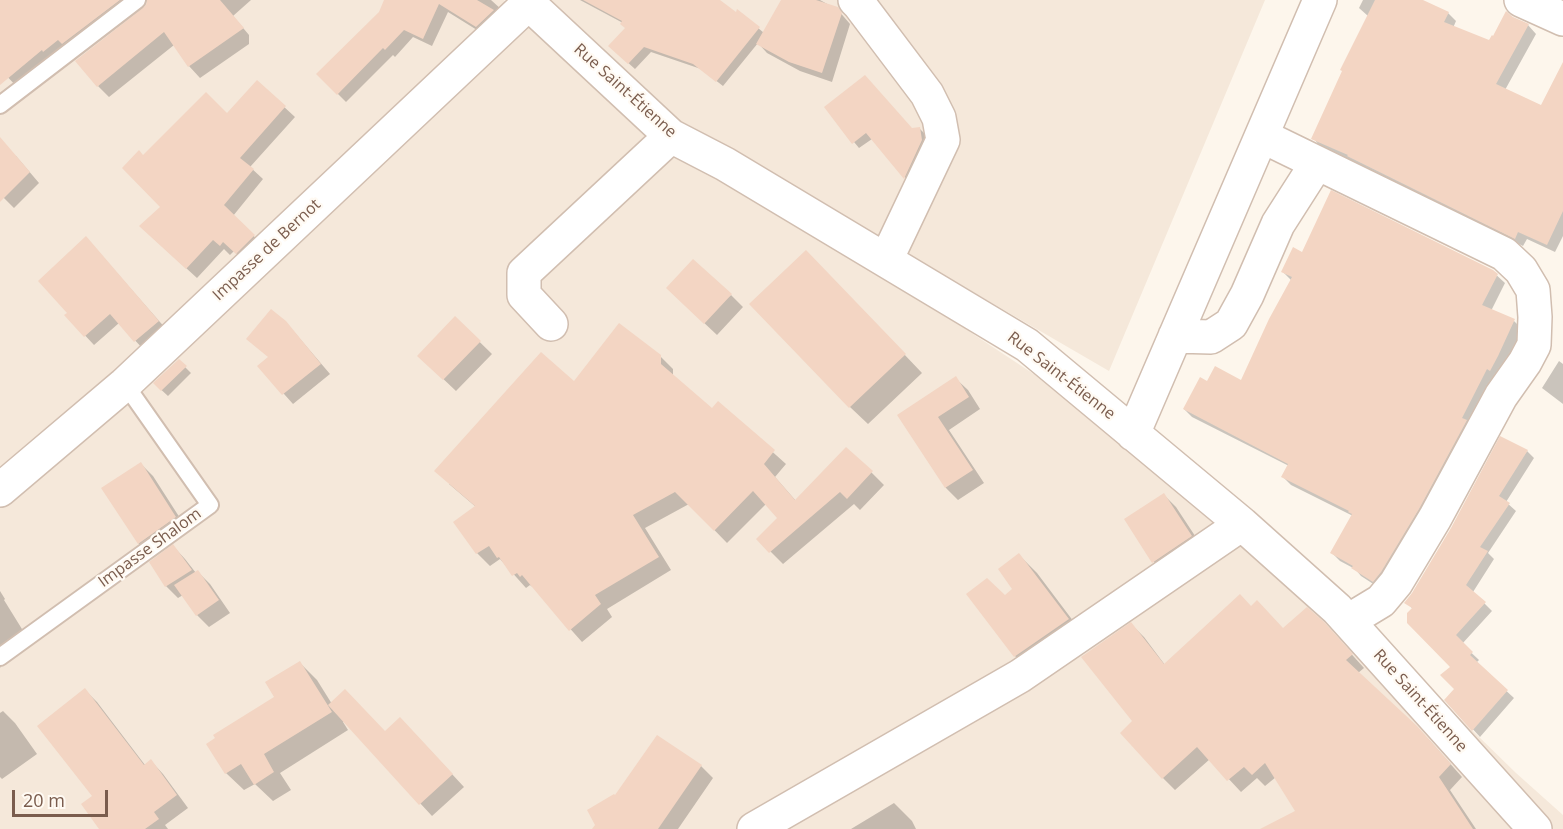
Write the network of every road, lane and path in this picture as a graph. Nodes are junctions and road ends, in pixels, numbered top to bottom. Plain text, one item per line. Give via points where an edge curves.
1 (137, 0) edge
2 (855, 0) edge
3 (1320, 0) edge
4 (1521, 0) edge
5 (527, 2) edge
6 (1563, 19) edge
7 (0, 105) edge
8 (671, 136) junction
9 (1262, 136) junction
10 (1317, 163) junction
11 (886, 260) junction
12 (551, 324) dead end
13 (1175, 336) junction
14 (125, 384) junction
15 (1133, 434) junction
16 (0, 490) edge
17 (1242, 524) junction
18 (1348, 621) junction
19 (0, 657) edge
20 (754, 829) edge
21 (1535, 829) edge

1 - 7 lane
2 - 11 street via 927,94 939,118 943,140
3 - 9 street
4 - 6 street
5 - 8 street, Rue Saint-Étienne
5 - 14 street, Impasse de Bernot
8 - 11 street, Rue Saint-Étienne
8 - 12 street via 524,273 524,295
9 - 10 street
9 - 13 street
10 - 13 street via 1278,224 1231,324 1211,337
10 - 18 street via 1504,254 1521,270 1533,291 1535,317 1534,345 1396,583 1381,600
11 - 15 street, Rue Saint-Étienne via 1027,345
13 - 15 street
14 - 16 street, Impasse de Bernot
14 - 19 lane, Impasse Shalom via 210,505
15 - 17 street, Rue Saint-Étienne
17 - 18 street, Rue Saint-Étienne
17 - 20 street via 1020,676
18 - 21 street, Rue Saint-Étienne

